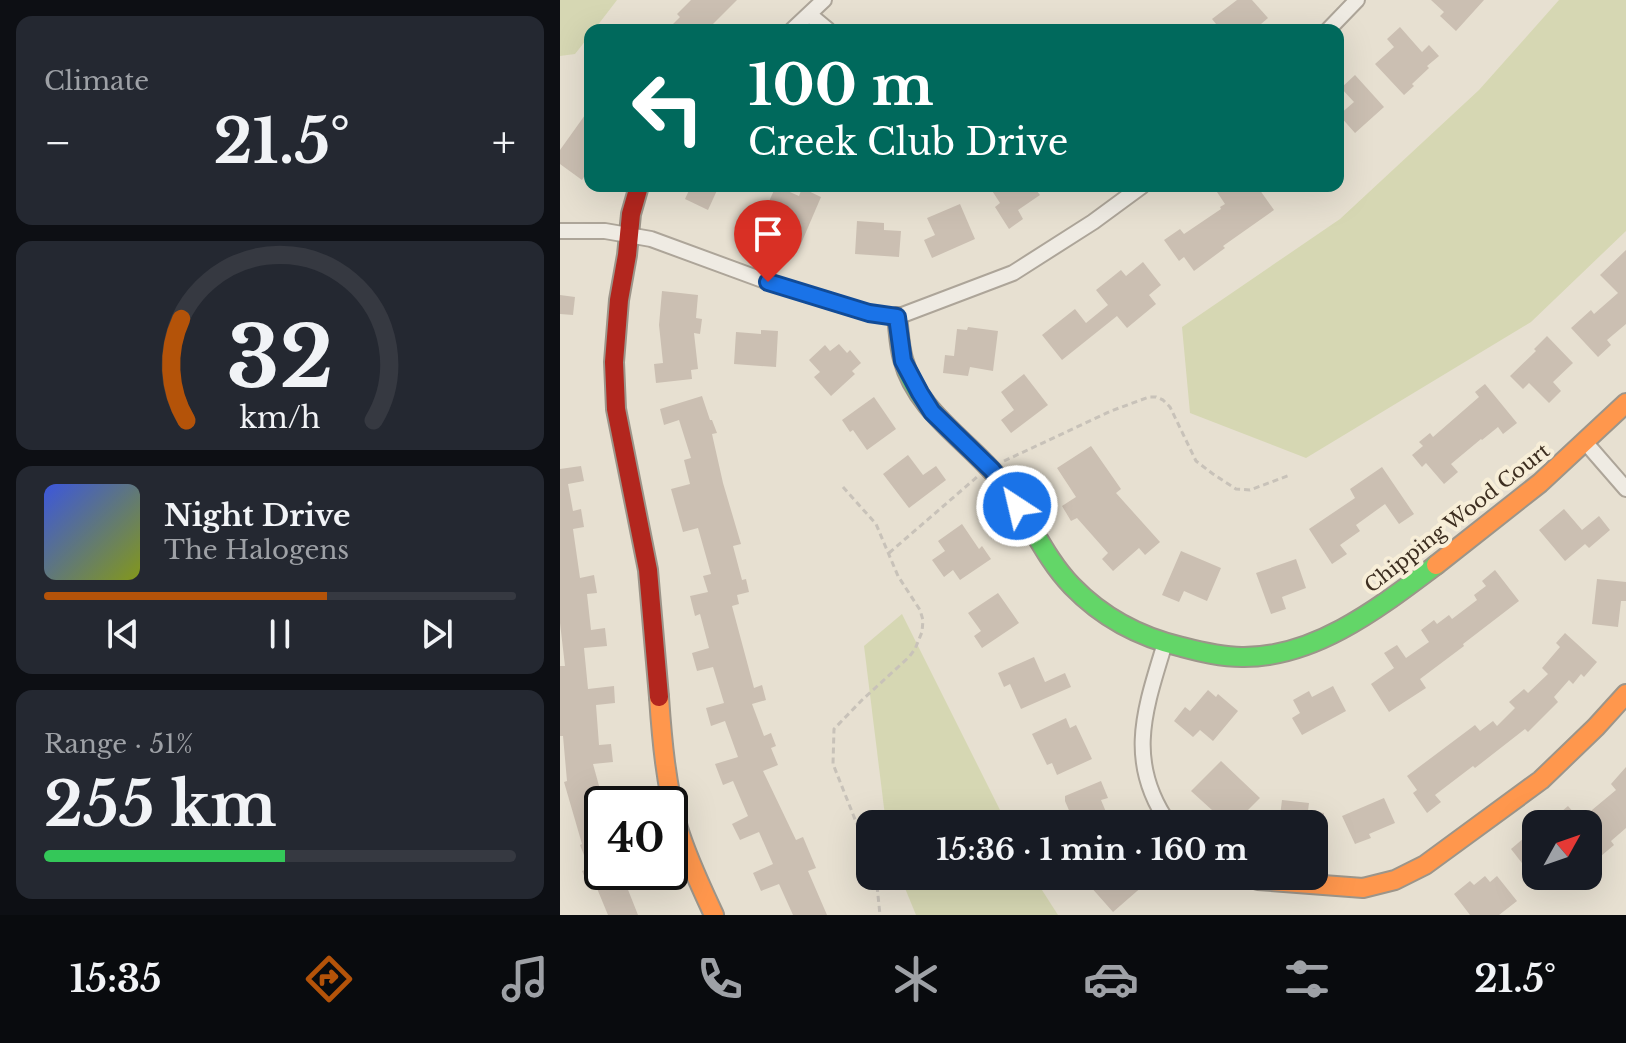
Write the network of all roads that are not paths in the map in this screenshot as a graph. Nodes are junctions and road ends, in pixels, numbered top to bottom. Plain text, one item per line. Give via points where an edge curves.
1 (824, 0) edge
2 (1357, 0) edge
3 (810, 15) junction
4 (799, 24) edge
5 (821, 24) edge
6 (1334, 24) edge
7 (637, 192) edge
8 (1134, 192) edge
9 (560, 231) edge
10 (629, 234) junction
11 (897, 317) junction
12 (1626, 403) edge
13 (1586, 443) junction
14 (1626, 489) edge
15 (1165, 643) junction
16 (1626, 694) edge
17 (1160, 810) edge
18 (1328, 885) edge
19 (714, 915) edge

1 - 3 street
2 - 6 street
3 - 4 street
3 - 5 street
7 - 10 street
8 - 11 street via 1013,273
9 - 10 street
10 - 11 street via 838,304
10 - 19 street via 615,346 616,409 648,570 664,762 678,828
11 - 15 street, Chipping Wood Court via 903,361 932,412 992,470 1059,571 1113,620
12 - 13 street, Chipping Wood Court
13 - 14 street
13 - 15 street, Chipping Wood Court via 1494,522 1336,633 1294,649 1249,657
15 - 17 street via 1148,696 1142,745 1145,771
16 - 18 street via 1541,780 1425,865 1377,886

